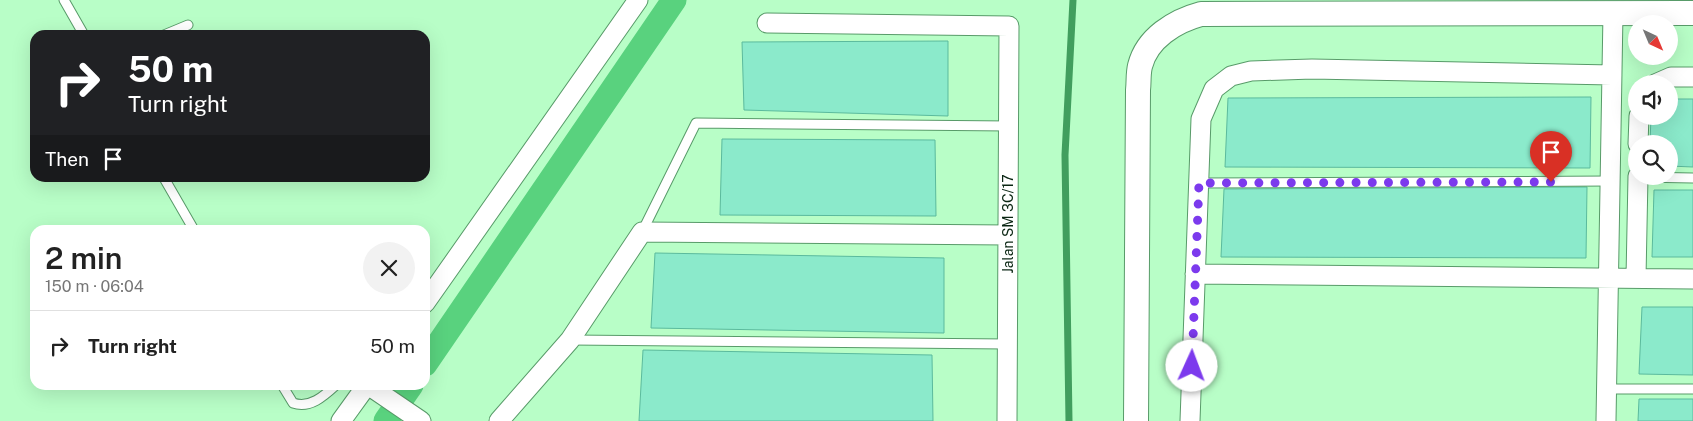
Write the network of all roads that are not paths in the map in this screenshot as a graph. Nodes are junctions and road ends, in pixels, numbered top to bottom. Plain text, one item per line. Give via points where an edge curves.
1 (64, 0) edge
2 (638, 0) edge
3 (1439, 6) edge
4 (1613, 13) junction
5 (1693, 13) edge
6 (767, 23) dead end
7 (188, 25) dead end
8 (81, 30) edge
9 (176, 30) edge
10 (1612, 75) junction
11 (1678, 77) edge
12 (1693, 77) edge
13 (1009, 126) junction
14 (1678, 178) edge
15 (1693, 178) edge
16 (1610, 181) junction
17 (166, 182) edge
18 (1199, 183) junction
19 (1638, 185) edge
20 (191, 225) edge
21 (642, 232) junction
22 (1008, 235) junction
23 (1196, 274) junction
24 (1609, 277) junction
25 (1636, 278) junction
26 (1693, 279) edge
27 (430, 296) edge
28 (570, 340) junction
29 (1008, 344) junction
30 (1607, 389) junction
31 (1693, 389) edge
32 (285, 390) edge
33 (329, 390) edge
34 (372, 390) edge
35 (374, 390) edge
36 (341, 421) edge
37 (420, 421) edge
38 (499, 421) edge
39 (1007, 421) edge
40 (1136, 421) edge
41 (1190, 421) edge
42 (1606, 421) edge

1 - 8 lane
2 - 27 street
3 - 4 street
3 - 40 street via 1200,14 1164,30 1149,48 1140,65 1138,90
4 - 5 street
4 - 10 street
6 - 13 street, Jalan SM 3C/17 via 1009,26
7 - 9 lane
10 - 16 street
10 - 18 street via 1312,69 1244,72 1231,76 1214,89 1201,119
11 - 12 street
13 - 21 lane via 696,123
13 - 22 street, Jalan SM 3C/17
14 - 15 lane
16 - 18 lane
16 - 24 street
17 - 20 lane
18 - 23 street
19 - 25 street
21 - 22 street
21 - 28 street
22 - 29 street, Jalan SM 3C/17
23 - 24 street
23 - 41 street
24 - 25 street
24 - 30 street
25 - 26 street
28 - 29 lane
28 - 38 street
29 - 39 street, Jalan SM 3C/17
30 - 31 lane
30 - 42 street
32 - 33 lane via 293,404 299,406 311,404
34 - 36 street
35 - 37 street

